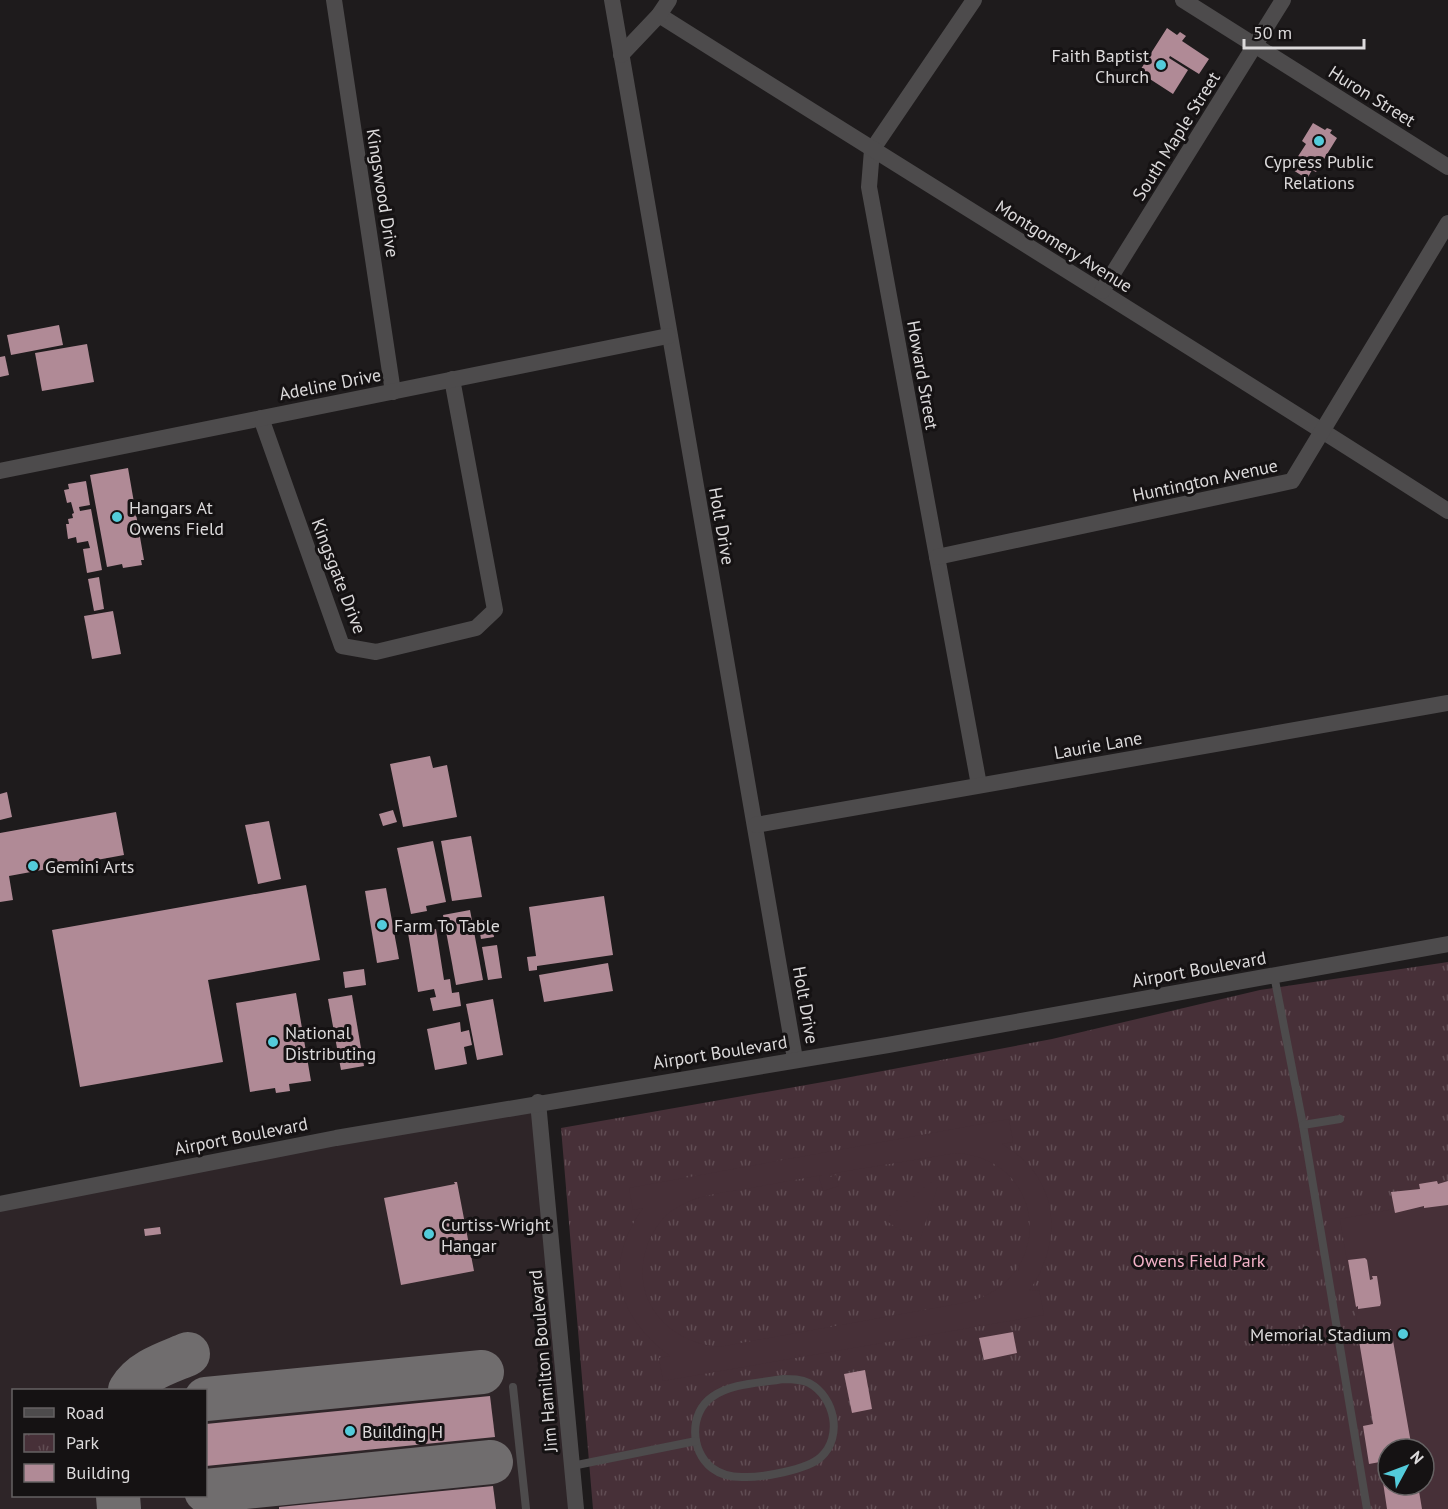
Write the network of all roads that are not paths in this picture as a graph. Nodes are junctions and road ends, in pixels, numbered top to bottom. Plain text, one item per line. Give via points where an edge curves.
1 (334, 0) edge
2 (612, 0) edge
3 (669, 0) edge
4 (974, 0) edge
5 (1183, 0) edge
6 (1283, 0) edge
7 (659, 15) junction
8 (1255, 45) junction
9 (621, 55) junction
10 (872, 150) junction
11 (1448, 167) edge
12 (1448, 223) edge
13 (1102, 291) junction
14 (668, 336) junction
15 (452, 380) junction
16 (393, 392) junction
17 (261, 418) junction
18 (1322, 430) junction
19 (0, 471) edge
20 (1448, 511) edge
21 (937, 557) junction
22 (1448, 703) edge
23 (979, 785) junction
24 (756, 825) junction
25 (1448, 944) edge
26 (1274, 975) junction
27 (795, 1059) junction
28 (538, 1102) junction
29 (1340, 1119) dead end
30 (1303, 1125) junction
31 (0, 1204) edge
32 (513, 1387) dead end
33 (696, 1442) junction
34 (572, 1466) junction
35 (526, 1509) edge
36 (576, 1509) edge
37 (1367, 1509) edge

1 - 16 street, Kingswood Drive
2 - 9 street, Holt Drive
3 - 7 street
4 - 10 street, Howard Street
5 - 8 street, Huron Street
6 - 8 street, South Maple Street
7 - 9 street
7 - 10 street, Montgomery Avenue
8 - 11 street, Huron Street
8 - 13 street, South Maple Street
9 - 14 street, Holt Drive
10 - 13 street, Montgomery Avenue
10 - 21 street, Howard Street via 869,187
12 - 18 street, Huntington Avenue
13 - 18 street, Montgomery Avenue
14 - 15 street, Adeline Drive
14 - 24 street, Holt Drive
15 - 16 street, Adeline Drive
15 - 17 street, Kingsgate Drive via 495,610 476,628 376,652 342,646
16 - 17 street, Adeline Drive
17 - 19 street, Adeline Drive
18 - 20 street, Montgomery Avenue
18 - 21 street, Huntington Avenue via 1292,481
21 - 23 street, Howard Street
22 - 23 street, Laurie Lane
23 - 24 street, Laurie Lane
24 - 27 street, Holt Drive
25 - 26 street, Airport Boulevard
26 - 27 street, Airport Boulevard
26 - 30 lane
27 - 28 street, Airport Boulevard
28 - 31 street, Airport Boulevard
28 - 34 street, Jim Hamilton Boulevard
29 - 30 lane
30 - 37 lane
32 - 35 lane
33 - 33 lane via 697,1418 711,1397 725,1390 783,1379 804,1381 818,1389 830,1407 835,1427 828,1448 812,1463 748,1478 722,1474 711,1467
33 - 34 lane
34 - 36 street, Jim Hamilton Boulevard

